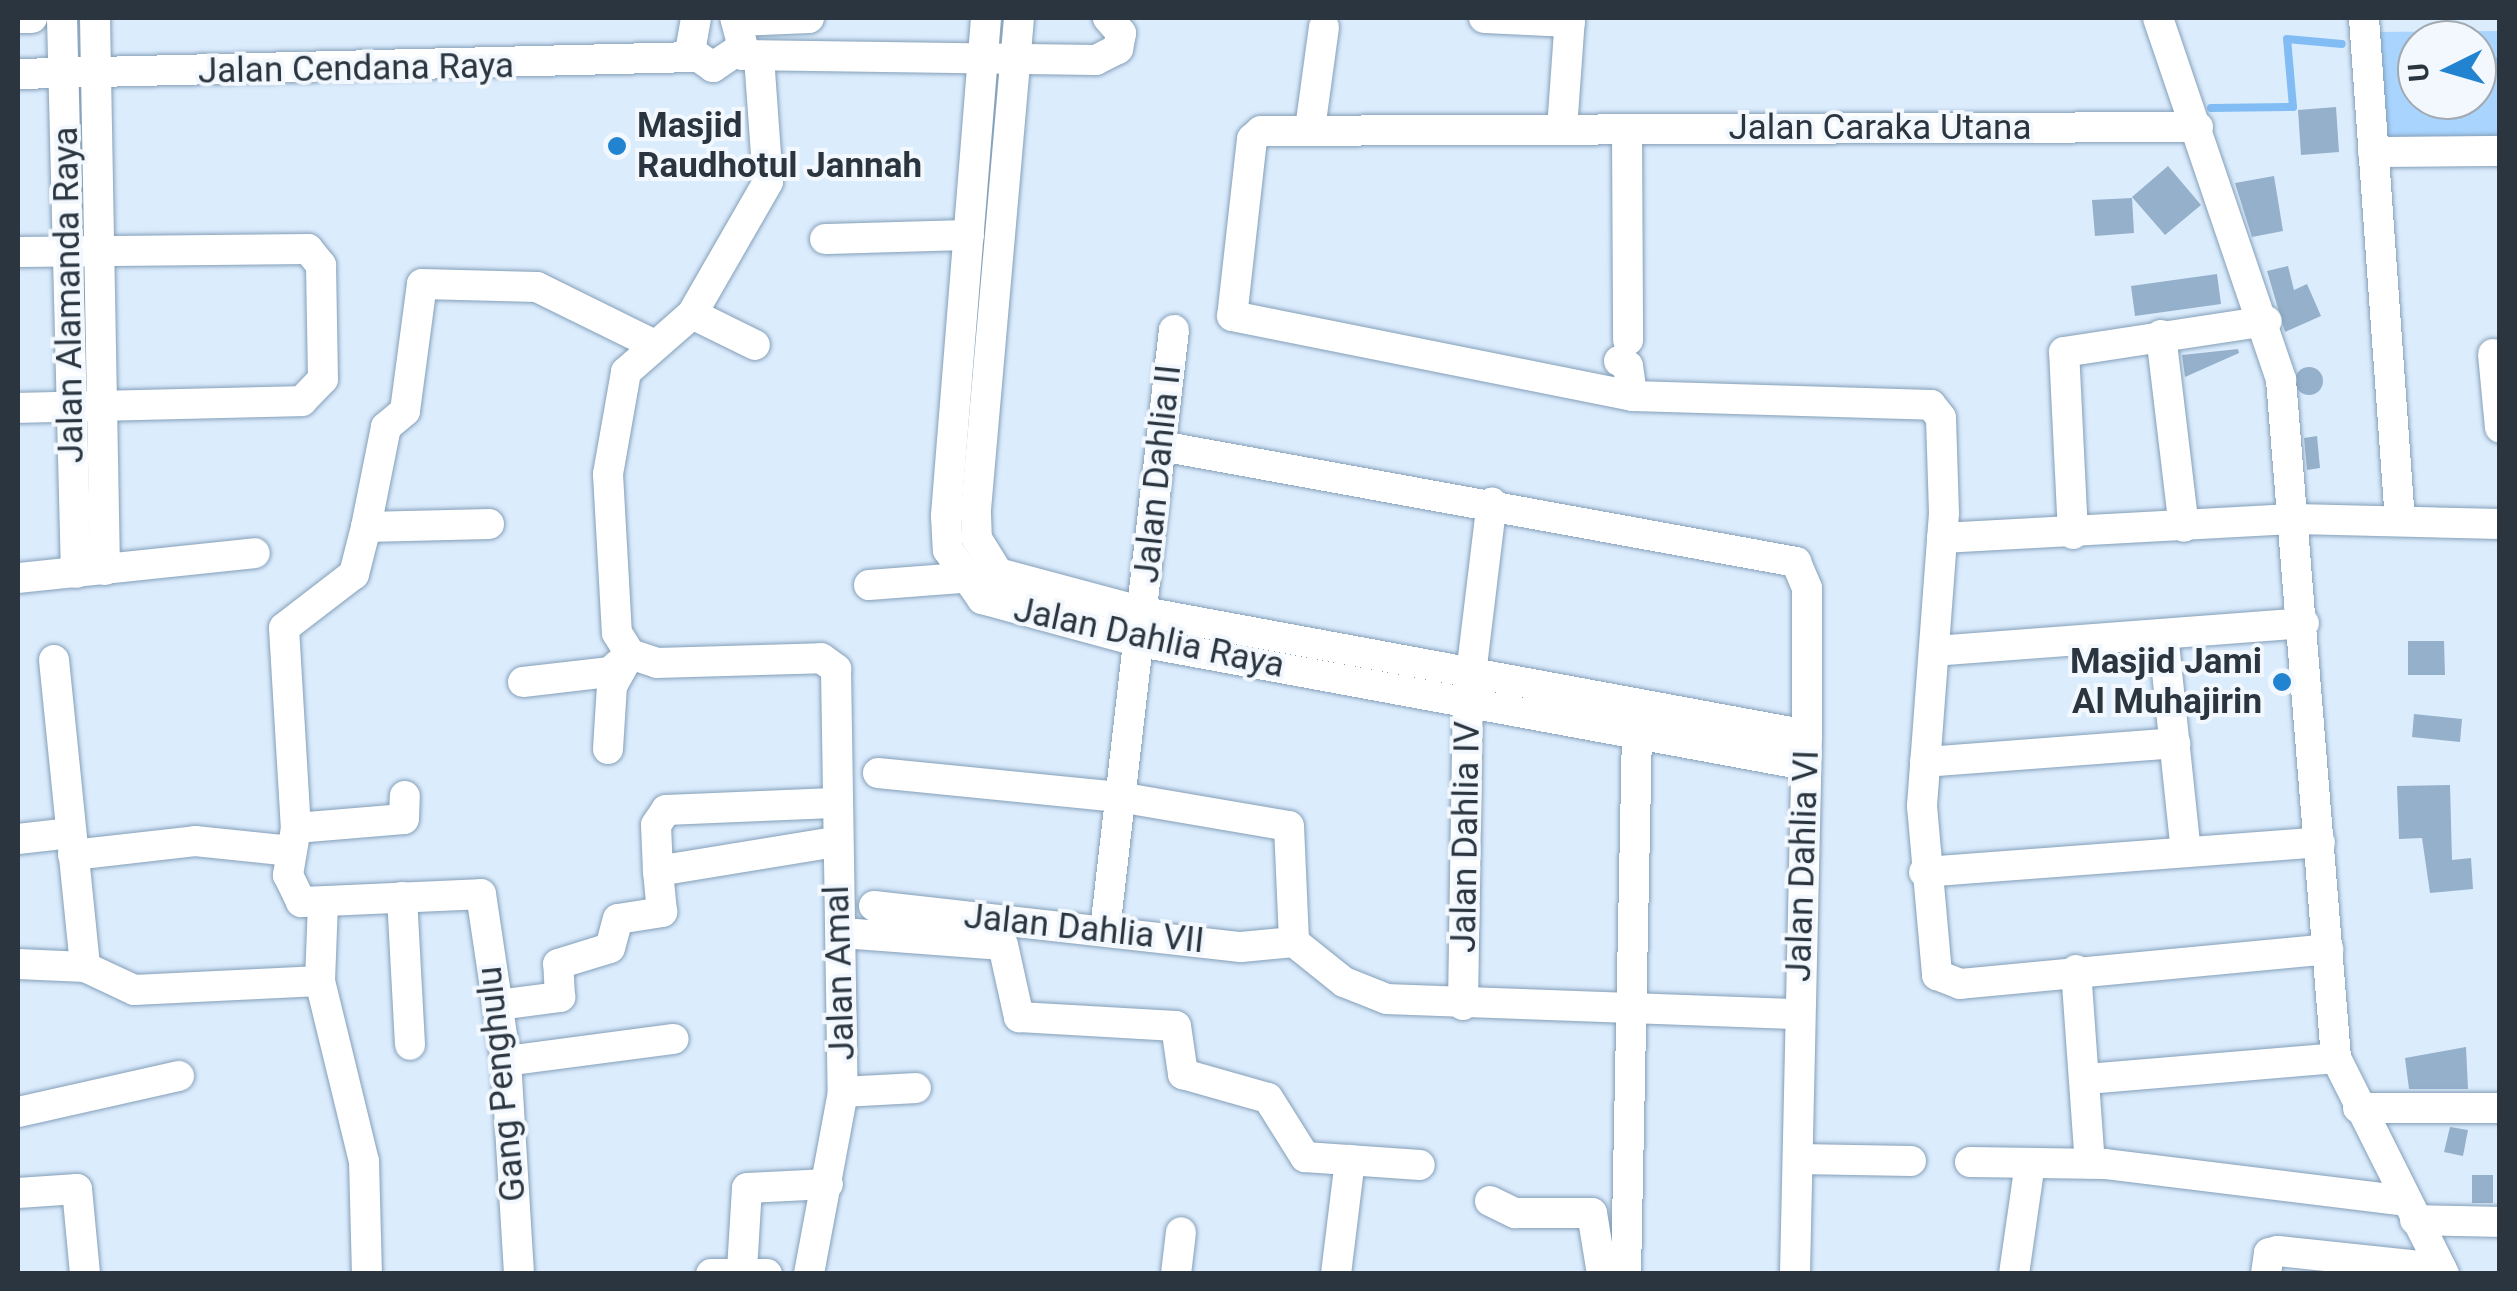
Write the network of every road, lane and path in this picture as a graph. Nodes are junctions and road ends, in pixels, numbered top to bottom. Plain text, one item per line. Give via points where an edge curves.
1 (18, 18) edge
2 (32, 18) edge
3 (62, 18) edge
4 (95, 18) edge
5 (809, 18) edge
6 (986, 18) edge
7 (1019, 18) edge
8 (1108, 18) edge
9 (1484, 18) edge
10 (2158, 18) edge
11 (2364, 18) edge
12 (686, 19) edge
13 (736, 19) edge
14 (1570, 20) edge
15 (1324, 27) dead end
16 (984, 55) junction
17 (749, 56) junction
18 (694, 57) junction
19 (1018, 57) junction
20 (18, 74) edge
21 (64, 75) junction
22 (96, 75) junction
23 (2195, 119) junction
24 (1562, 129) junction
25 (1627, 129) junction
26 (1310, 130) junction
27 (2500, 151) edge
28 (2373, 152) junction
29 (968, 235) junction
30 (825, 239) dead end
31 (68, 251) junction
32 (99, 251) junction
33 (18, 252) edge
34 (692, 314) junction
35 (2267, 321) junction
36 (1174, 330) dead end
37 (2161, 335) junction
38 (655, 345) junction
39 (755, 345) dead end
40 (2493, 354) dead end
41 (1632, 396) junction
42 (87, 407) junction
43 (18, 408) edge
44 (2500, 428) edge
45 (1161, 446) junction
46 (1492, 502) junction
47 (2296, 520) junction
48 (2400, 521) junction
49 (490, 524) dead end
50 (2500, 524) edge
51 (366, 527) junction
52 (2184, 527) junction
53 (2073, 534) junction
54 (1942, 538) junction
55 (255, 553) dead end
56 (90, 572) junction
57 (18, 578) edge
58 (961, 578) junction
59 (870, 585) dead end
60 (2304, 623) junction
61 (1142, 627) junction
62 (2164, 634) junction
63 (1934, 652) junction
64 (630, 654) junction
65 (54, 660) dead end
66 (524, 682) dead end
67 (1471, 684) junction
68 (1637, 732) junction
69 (2174, 743) junction
70 (608, 749) dead end
71 (1806, 750) junction
72 (1925, 762) junction
73 (878, 773) dead end
74 (405, 796) dead end
75 (1118, 796) junction
76 (833, 803) junction
77 (18, 839) edge
78 (293, 840) junction
79 (835, 842) junction
80 (2320, 842) junction
81 (72, 844) junction
82 (2186, 852) junction
83 (658, 870) junction
84 (1924, 872) junction
85 (402, 897) junction
86 (324, 902) junction
87 (874, 906) dead end
88 (1105, 930) junction
89 (842, 933) junction
90 (1294, 942) junction
91 (2328, 949) junction
92 (18, 964) edge
93 (85, 966) junction
94 (2076, 970) junction
95 (320, 982) junction
96 (1463, 1004) junction
97 (498, 1005) junction
98 (1630, 1013) junction
99 (1799, 1014) junction
100 (674, 1039) dead end
101 (410, 1045) dead end
102 (2336, 1058) junction
103 (506, 1061) junction
104 (179, 1076) dead end
105 (2087, 1079) junction
106 (916, 1088) dead end
107 (843, 1092) junction
108 (2358, 1108) junction
109 (2500, 1108) edge
110 (18, 1112) edge
111 (1798, 1159) junction
112 (1350, 1160) junction
113 (1911, 1161) dead end
114 (1970, 1162) dead end
115 (2030, 1163) junction
116 (2090, 1163) junction
117 (1420, 1165) dead end
118 (828, 1184) junction
119 (18, 1193) edge
120 (1490, 1201) dead end
121 (2410, 1211) junction
122 (2500, 1222) edge
123 (1181, 1232) dead end
124 (2442, 1271) edge
125 (740, 1272) edge
126 (86, 1274) edge
127 (368, 1274) edge
128 (519, 1274) edge
129 (808, 1274) edge
130 (1176, 1274) edge
131 (1336, 1274) edge
132 (1602, 1274) edge
133 (1626, 1274) edge
134 (1795, 1274) edge
135 (2014, 1274) edge
136 (2266, 1274) edge

1 - 2 street
3 - 21 street, Jalan Alamanda Raya
4 - 22 street, Jalan Alamanda Raya
5 - 13 street
6 - 16 street
7 - 19 street, Jalan Dahlia Raya
8 - 19 street via 1120,33 1108,58
9 - 14 street
10 - 23 street
11 - 28 street
12 - 18 street
13 - 17 street
14 - 24 street
15 - 26 street
16 - 17 street
16 - 19 street
16 - 29 street
17 - 18 street, Jalan Cendana Raya via 720,67
17 - 34 street via 768,182
18 - 22 street, Jalan Cendana Raya
19 - 61 street, Jalan Dahlia Raya via 977,539 998,573
20 - 21 street, Jalan Cendana Raya
21 - 22 street, Jalan Cendana Raya
21 - 31 street, Jalan Alamanda Raya
22 - 32 street, Jalan Alamanda Raya
23 - 25 street, Jalan Caraka Utana
23 - 35 street
24 - 25 street, Jalan Caraka Utana
24 - 26 street, Jalan Caraka Utana
25 - 41 street via 1624,351
26 - 41 street, Jalan Caraka Utana via 1252,139 1231,307 1238,324
27 - 28 street
28 - 48 street
29 - 30 street
29 - 58 street via 946,516
31 - 32 street
31 - 33 street
31 - 42 street, Jalan Alamanda Raya
32 - 42 street, Jalan Alamanda Raya
32 - 42 street via 295,248 321,265 318,392 302,401
34 - 38 street
34 - 39 street
35 - 37 street
35 - 47 street
36 - 45 street, Jalan Dahlia II
37 - 52 street
37 - 53 street via 2064,352
38 - 51 street via 537,287 422,284 406,411 386,427
38 - 64 street via 626,372 614,408 618,633
40 - 44 street
41 - 54 street via 1932,405 1941,418
42 - 43 street
42 - 56 street, Jalan Alamanda Raya
45 - 46 street
45 - 61 street, Jalan Dahlia II
46 - 67 street, Jalan Dahlia IV
46 - 71 street, Jalan Dahlia VI via 1776,555 1804,574
47 - 48 street
47 - 52 street
47 - 60 street
48 - 50 street
49 - 51 street
51 - 78 street via 354,574 284,628
52 - 53 street
53 - 54 street
54 - 63 street
55 - 56 street
56 - 57 street
58 - 59 street
58 - 61 street, Jalan Dahlia Raya via 1010,612
60 - 62 street
60 - 80 street
61 - 67 street, Jalan Dahlia Raya
61 - 75 street, Jalan Dahlia II
62 - 63 street
62 - 69 street
63 - 72 street
64 - 66 street via 610,672
64 - 70 street via 612,686
64 - 76 street, Jalan Amal via 657,663 821,658 836,669
65 - 81 street
67 - 68 street, Jalan Dahlia Raya
67 - 71 street, Jalan Dahlia Raya
67 - 96 street, Jalan Dahlia IV
68 - 71 street, Jalan Dahlia Raya
68 - 98 street
69 - 72 street
69 - 82 street
71 - 99 street, Jalan Dahlia VI
72 - 84 street
73 - 75 street
74 - 78 street via 404,820
75 - 88 street, Jalan Dahlia II
75 - 90 street via 1289,826
76 - 79 street, Jalan Amal
76 - 83 street via 674,808 656,825
77 - 81 street
78 - 81 street
78 - 86 street via 290,892
79 - 83 street
79 - 89 street, Jalan Amal
80 - 82 street
80 - 91 street
81 - 93 street
82 - 84 street
83 - 97 street via 662,912 618,919 610,948 558,964 560,996
84 - 94 street via 1938,975 1960,984
85 - 86 street
85 - 97 street, Gang Penghulu via 481,894
85 - 101 street
86 - 95 street
87 - 88 street, Jalan Dahlia VII
88 - 90 street, Jalan Dahlia VII via 1241,947
89 - 107 street, Jalan Amal
89 - 112 street via 1003,945 1019,1016 1176,1026 1183,1074 1268,1098 1305,1158
90 - 96 street via 1358,989
91 - 94 street
91 - 102 street
92 - 93 street
93 - 95 street via 134,990
94 - 105 street
95 - 127 street via 364,1161
96 - 98 street
97 - 103 street, Gang Penghulu
98 - 99 street
98 - 133 street
99 - 111 street, Jalan Dahlia VI
100 - 103 street
102 - 105 street
102 - 108 street
103 - 128 street, Gang Penghulu
104 - 110 street
105 - 116 street
106 - 107 street
107 - 118 street, Jalan Amal
108 - 109 street
108 - 121 street
111 - 113 street
111 - 134 street, Jalan Dahlia VI
112 - 117 street
112 - 131 street
114 - 115 street
115 - 116 street
115 - 135 street
116 - 121 street
118 - 125 street via 747,1188
118 - 129 street, Jalan Amal
119 - 126 street via 77,1189
120 - 132 street via 1515,1213 1592,1214
121 - 122 street
121 - 124 street
123 - 130 street
124 - 136 street via 2278,1251 2269,1252

